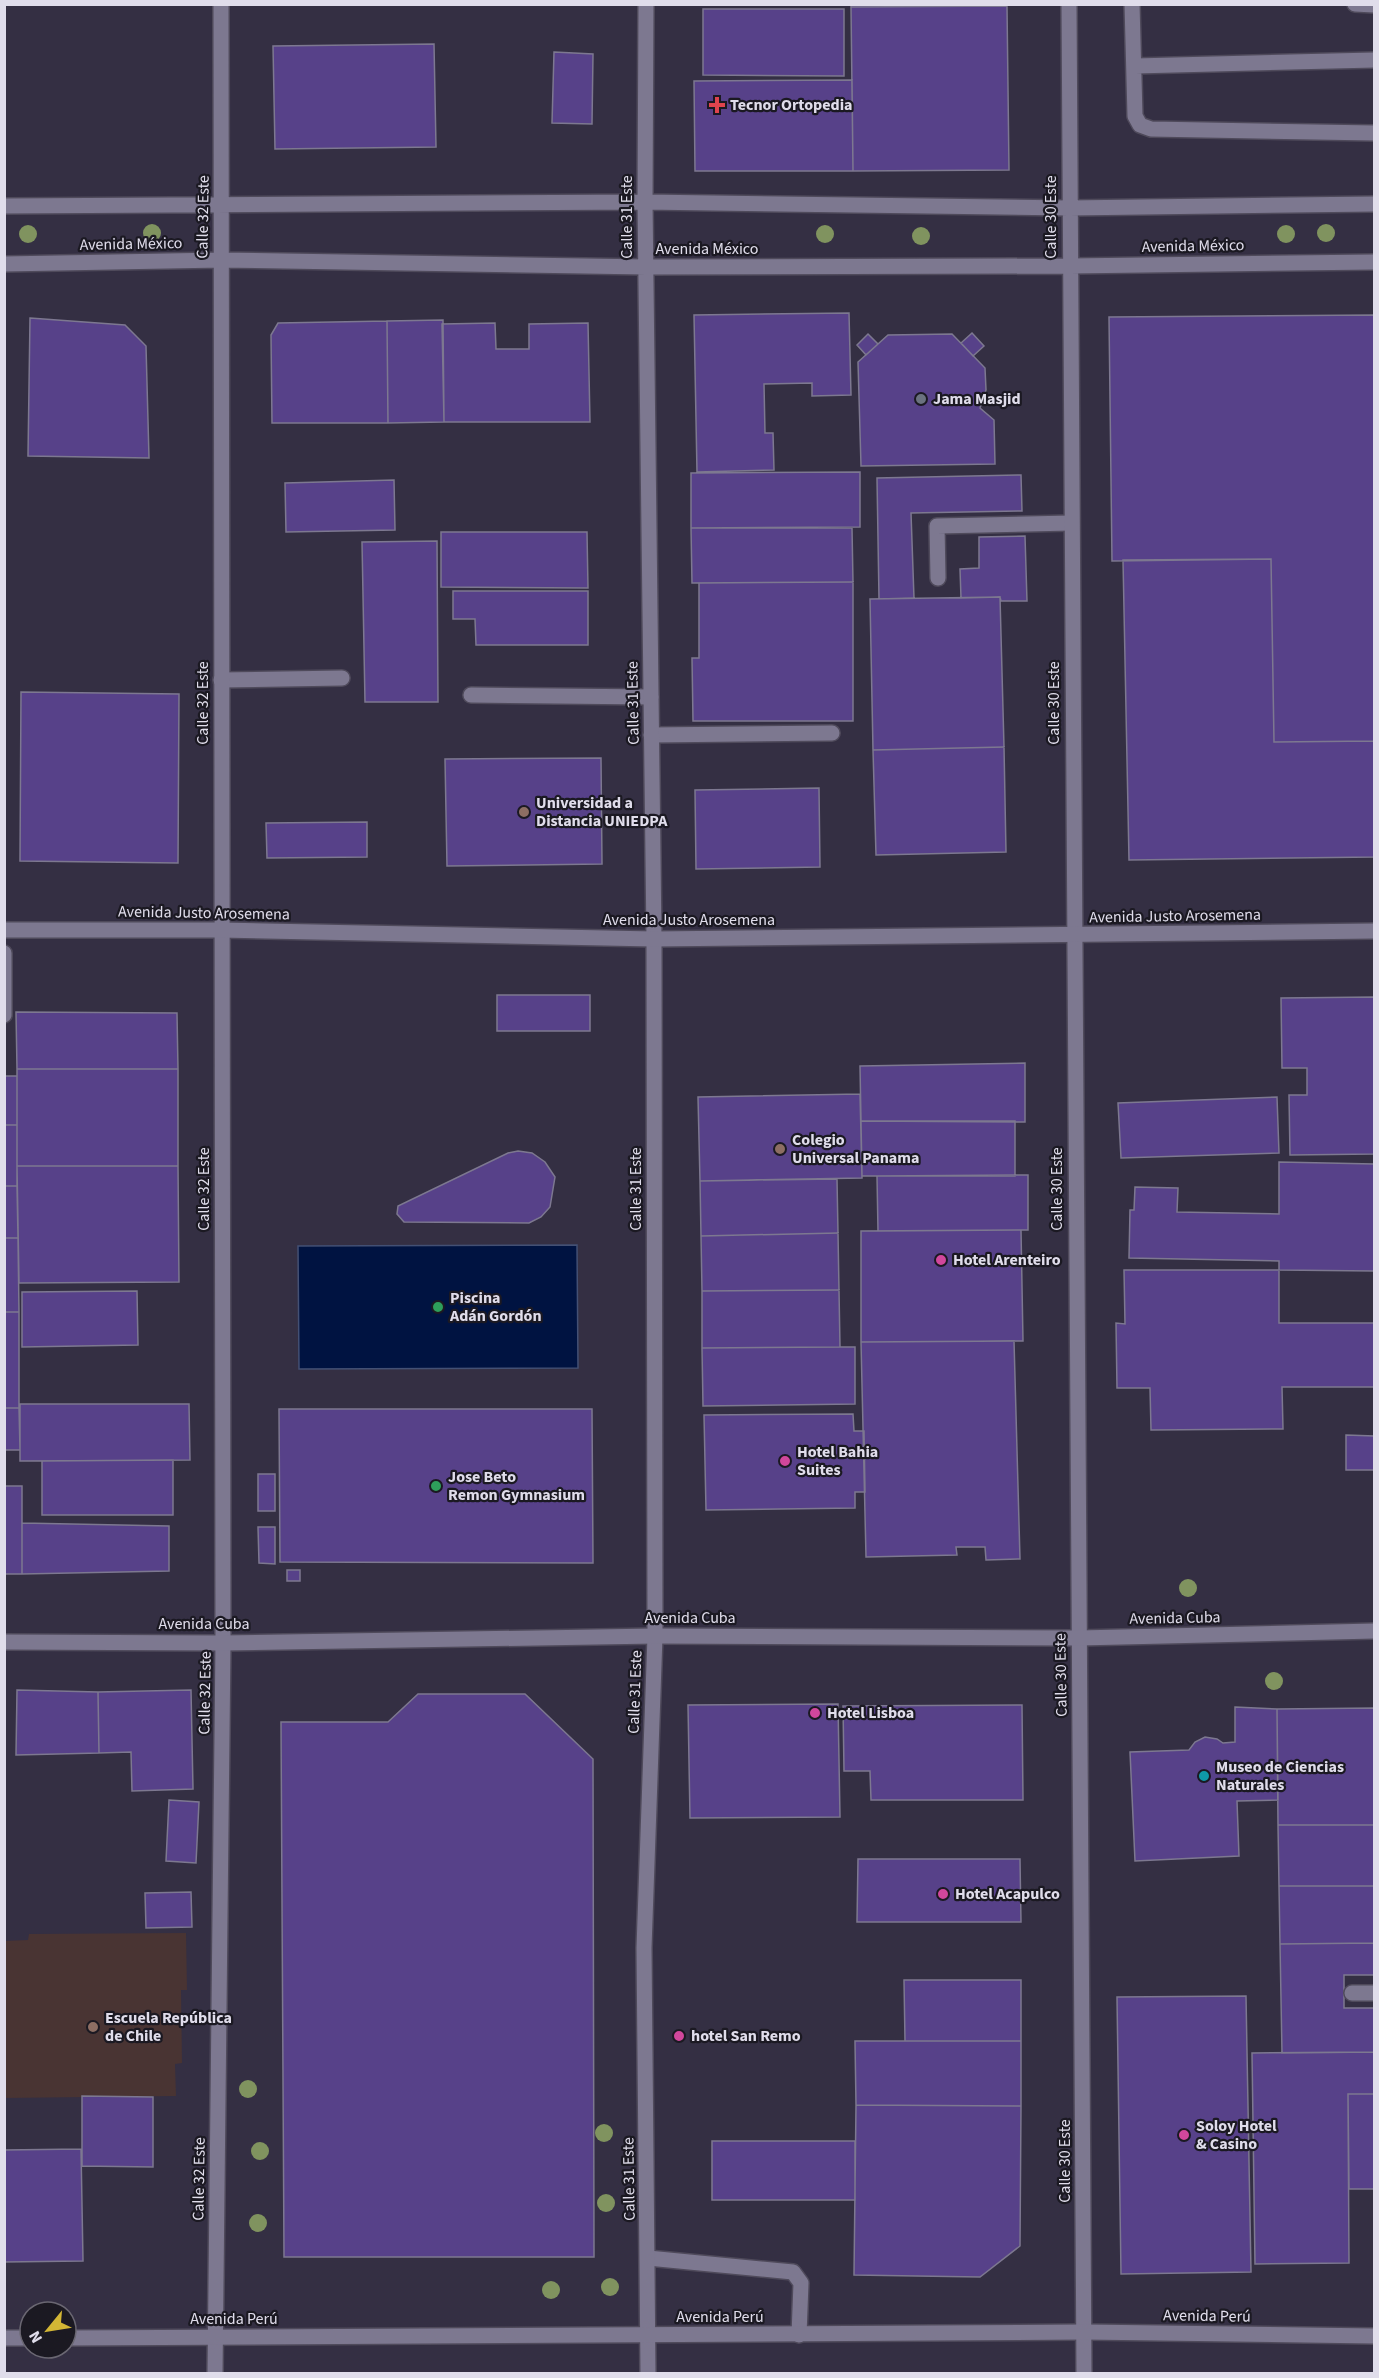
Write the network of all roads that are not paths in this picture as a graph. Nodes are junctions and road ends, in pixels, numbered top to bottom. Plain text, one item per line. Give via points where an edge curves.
1 (221, 4) edge
2 (646, 4) edge
3 (1069, 4) edge
4 (1132, 4) edge
5 (1355, 4) edge
6 (1374, 5) edge
7 (1374, 60) edge
8 (1135, 66) junction
9 (1374, 133) edge
10 (645, 202) junction
11 (222, 204) junction
12 (1374, 204) edge
13 (4, 206) edge
14 (1069, 208) junction
15 (221, 260) junction
16 (1374, 262) edge
17 (4, 264) edge
18 (1070, 266) junction
19 (646, 267) junction
20 (1071, 523) junction
21 (938, 578) dead end
22 (342, 678) dead end
23 (221, 680) junction
24 (471, 694) dead end
25 (651, 697) junction
26 (832, 733) dead end
27 (651, 735) junction
28 (4, 930) edge
29 (221, 930) junction
30 (1374, 931) edge
31 (1073, 936) junction
32 (654, 939) junction
33 (4, 953) edge
34 (4, 1015) edge
35 (1374, 1631) edge
36 (655, 1636) junction
37 (1079, 1638) junction
38 (4, 1642) edge
39 (223, 1643) junction
40 (1374, 1993) edge
41 (1352, 1994) dead end
42 (648, 2258) junction
43 (1084, 2332) junction
44 (649, 2335) junction
45 (799, 2335) junction
46 (1374, 2336) edge
47 (214, 2337) junction
48 (78, 2338) edge
49 (215, 2373) edge
50 (648, 2373) edge
51 (1084, 2373) edge

1 - 11 street, Calle 32 Este
2 - 10 street, Calle 31 Este
3 - 14 street, Calle 30 Este
4 - 8 street
5 - 6 street
7 - 8 street
8 - 9 street via 1135,116 1140,125 1151,129
10 - 11 street
10 - 14 street
10 - 19 street, Calle 31 Este
11 - 13 street
11 - 15 street, Calle 32 Este
12 - 14 street
14 - 18 street, Calle 30 Este
15 - 17 street, Avenida México
15 - 19 street, Avenida México
15 - 23 street, Calle 32 Este
16 - 18 street, Avenida México
18 - 19 street, Avenida México
18 - 20 street, Calle 30 Este
19 - 25 street, Calle 31 Este
20 - 21 street via 937,526
20 - 31 street, Calle 30 Este
22 - 23 street
23 - 29 street, Calle 32 Este
24 - 25 street
25 - 27 street, Calle 31 Este
26 - 27 street
27 - 32 street, Calle 31 Este
28 - 29 street, Avenida Justo Arosemena
29 - 32 street, Avenida Justo Arosemena
29 - 39 street, Calle 32 Este
30 - 31 street, Avenida Justo Arosemena
31 - 32 street, Avenida Justo Arosemena
31 - 37 street, Calle 30 Este
32 - 36 street, Calle 31 Este
33 - 34 street
35 - 37 street, Avenida Cuba
36 - 37 street, Avenida Cuba
36 - 39 street, Avenida Cuba
36 - 42 street, Calle 31 Este via 644,1948
37 - 43 street, Calle 30 Este
38 - 39 street, Avenida Cuba
39 - 47 street, Calle 32 Este
40 - 41 street
42 - 44 street, Calle 31 Este
42 - 45 street via 793,2272 801,2283
43 - 45 street, Avenida Perú
43 - 46 street, Avenida Perú
43 - 51 street, Calle 30 Este
44 - 45 street, Avenida Perú
44 - 47 street, Avenida Perú
44 - 50 street, Calle 31 Este
47 - 48 street, Avenida Perú
47 - 49 street, Calle 32 Este

